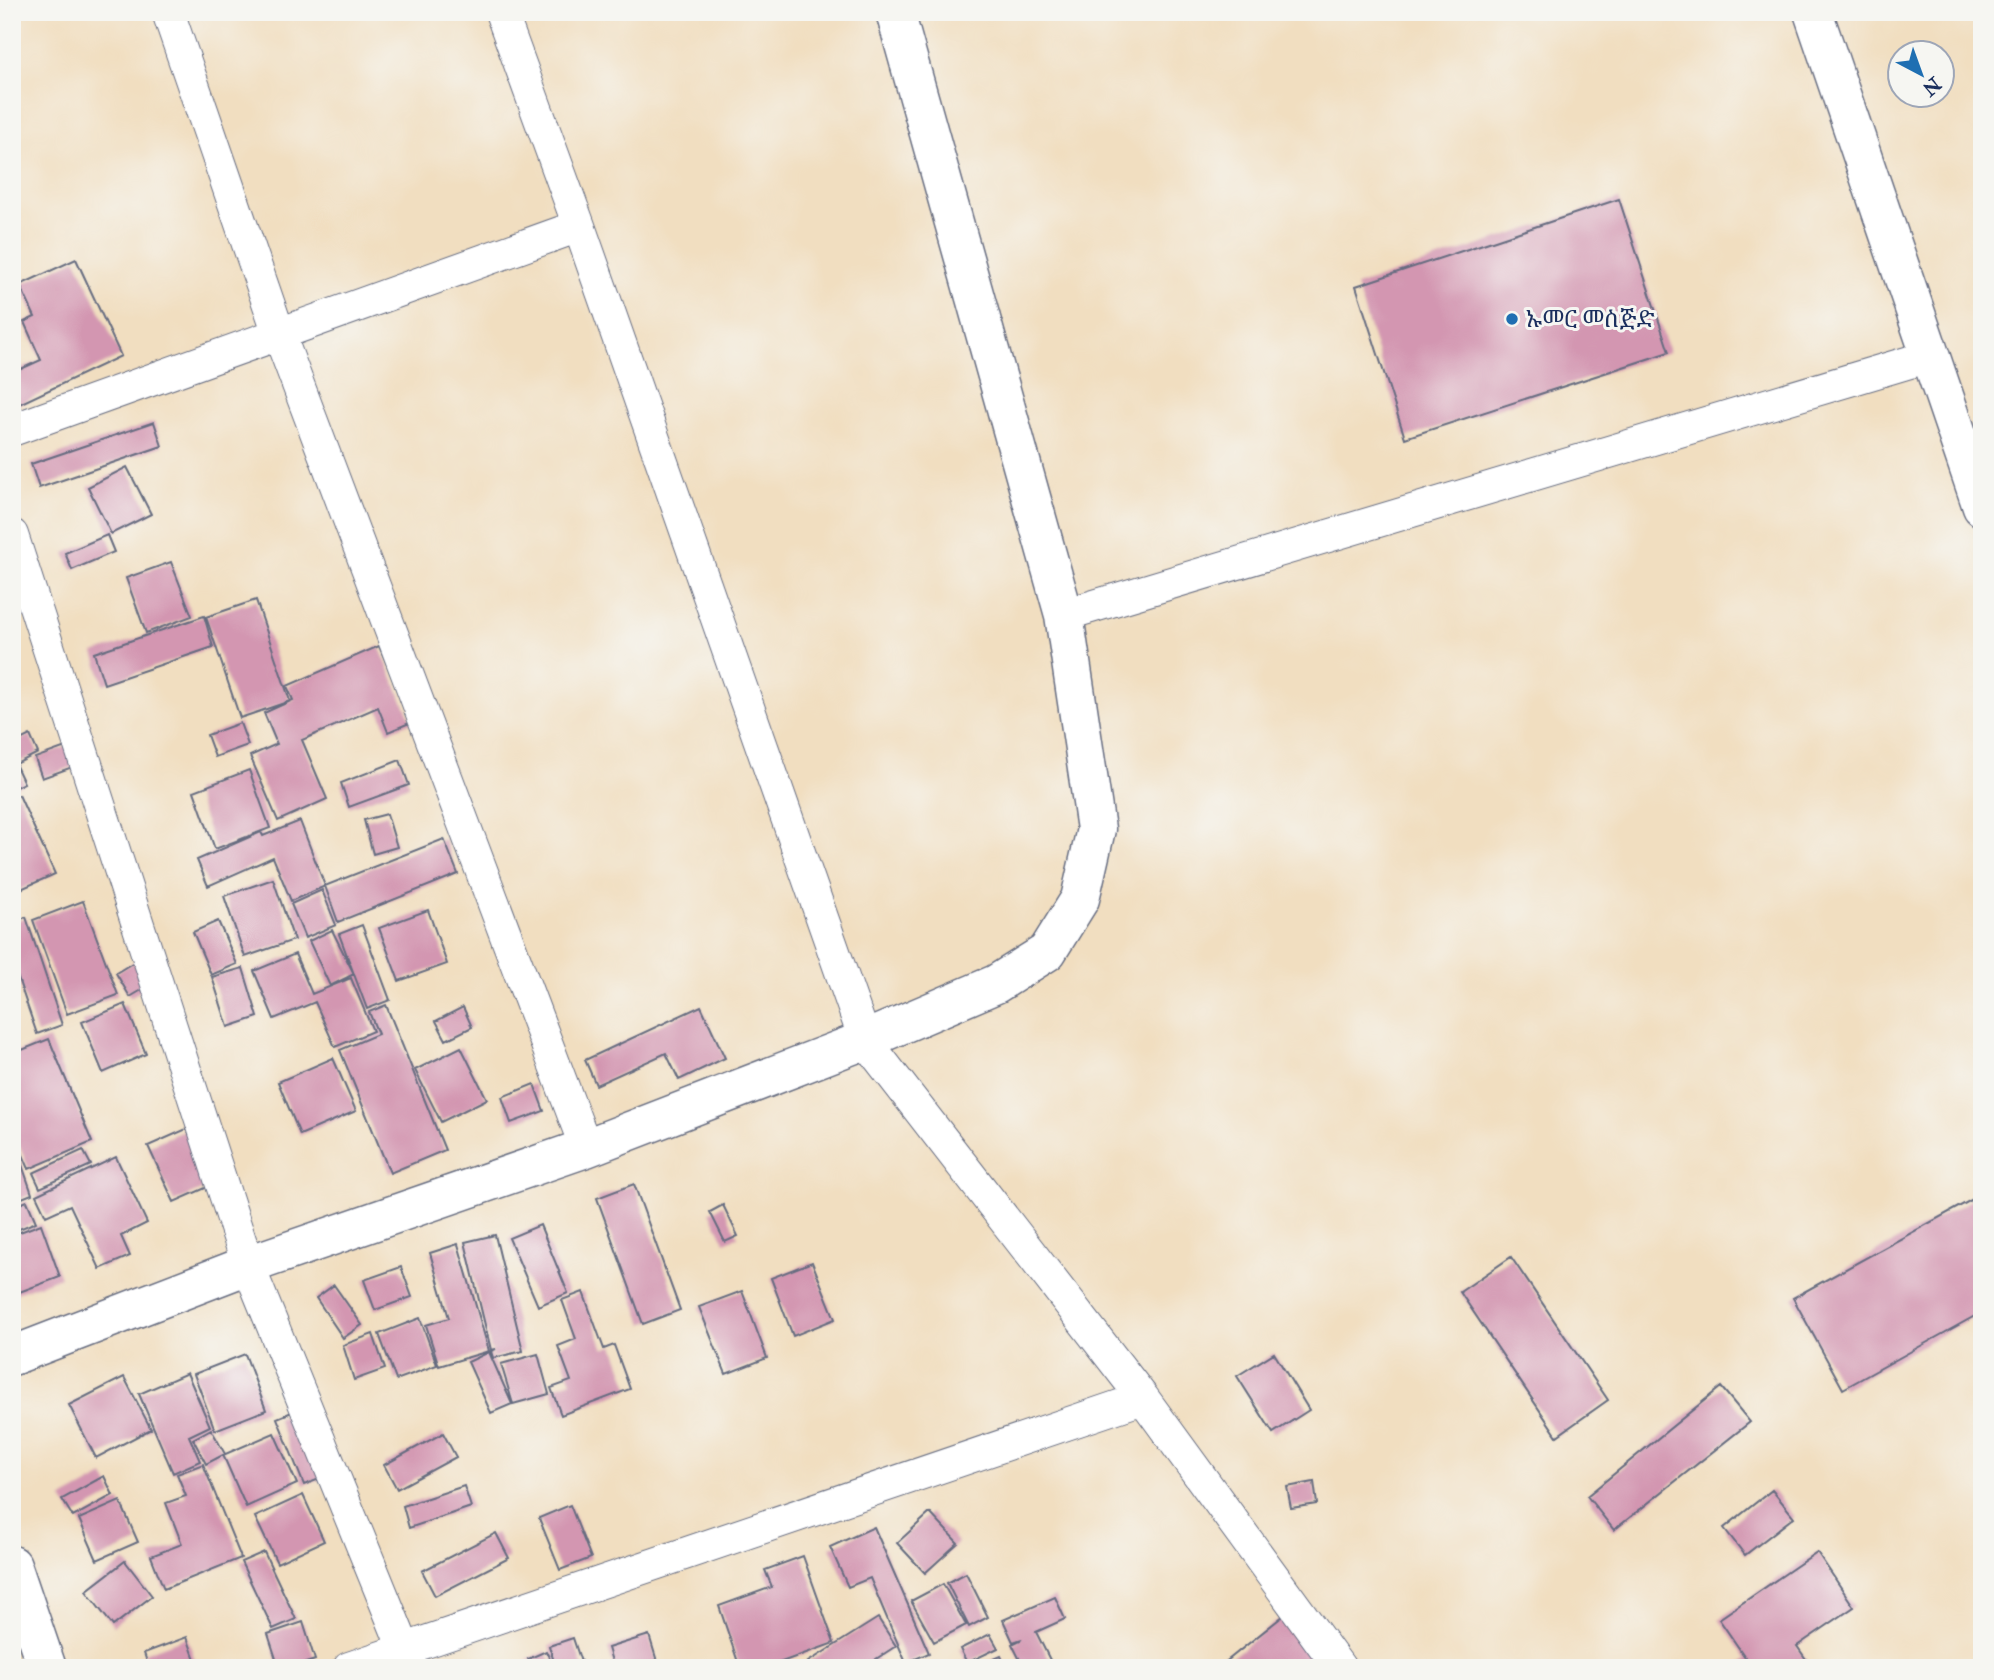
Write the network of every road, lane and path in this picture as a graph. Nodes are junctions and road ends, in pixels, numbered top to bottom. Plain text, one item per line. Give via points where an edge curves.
1 (168, 12) edge
2 (500, 12) edge
3 (895, 12) edge
4 (1813, 12) edge
5 (579, 226) junction
6 (279, 334) junction
7 (1930, 356) junction
8 (12, 430) edge
9 (1982, 507) edge
10 (12, 535) edge
11 (1064, 615) junction
12 (865, 1040) junction
13 (586, 1148) junction
14 (248, 1265) junction
15 (12, 1356) edge
16 (1143, 1398) junction
17 (12, 1565) edge
18 (408, 1658) edge
19 (47, 1668) edge
20 (349, 1668) edge
21 (1340, 1668) edge

1 - 6 street
2 - 5 street
3 - 11 street
4 - 7 street
5 - 6 street
5 - 12 street
6 - 8 street
6 - 13 street
7 - 9 street
7 - 11 street
10 - 14 street
11 - 12 street via 1096,829 1080,899 1047,952 996,984
12 - 13 street
12 - 16 street
13 - 14 street
14 - 15 street
14 - 18 street
16 - 18 street
16 - 21 street
17 - 19 street
18 - 20 street

